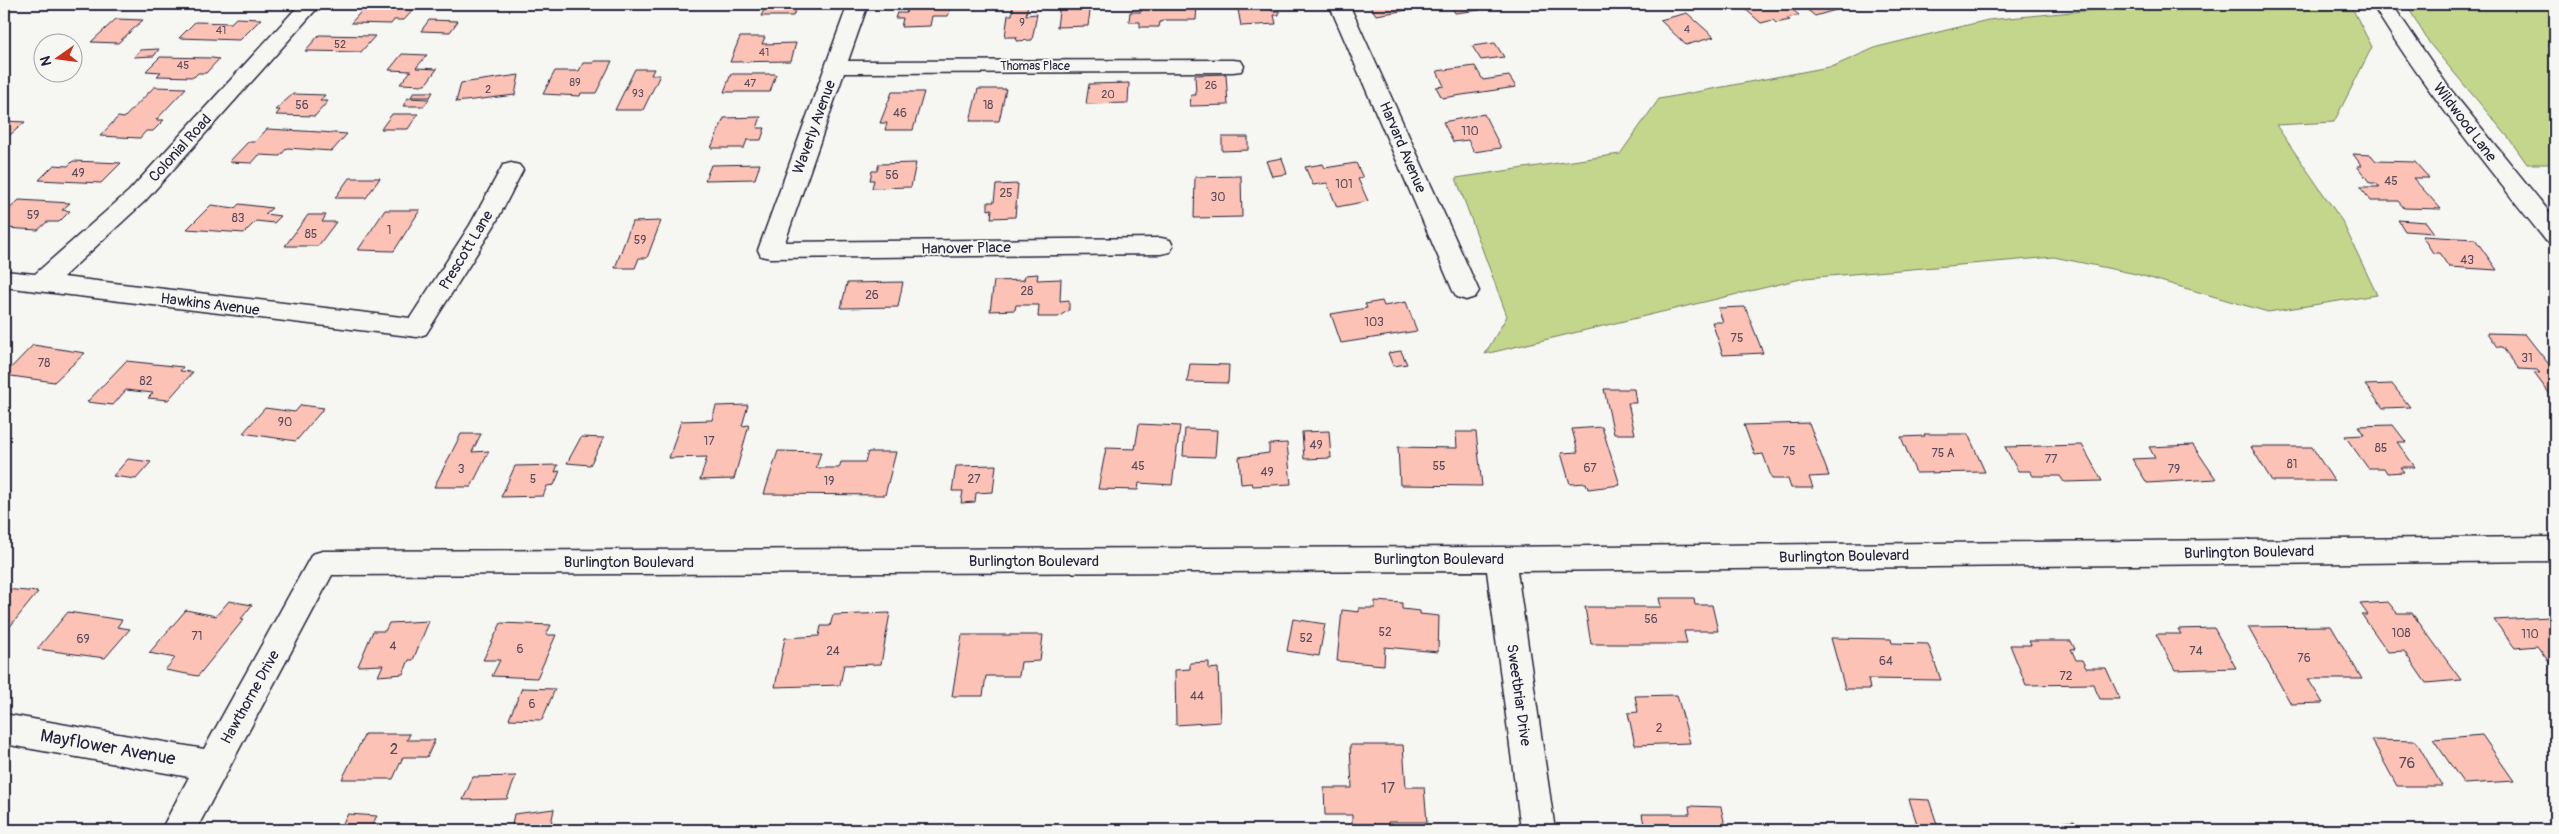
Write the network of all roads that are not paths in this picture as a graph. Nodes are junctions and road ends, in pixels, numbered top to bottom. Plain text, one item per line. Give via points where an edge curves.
1 (311, 4) edge
2 (858, 4) edge
3 (1339, 4) edge
4 (2382, 4) edge
5 (1233, 66) dead end
6 (836, 67) junction
7 (511, 170) dead end
8 (2555, 236) edge
9 (1161, 246) dead end
10 (770, 250) joint
11 (4, 279) edge
12 (40, 284) junction
13 (1466, 291) dead end
14 (417, 328) joint
15 (2555, 549) edge
16 (1500, 559) junction
17 (323, 563) joint
18 (4, 729) edge
19 (213, 766) junction
20 (178, 830) edge
21 (1538, 830) edge

1 - 12 street, Colonial Road via 137,196
2 - 6 street, Waverly Avenue
3 - 13 street, Harvard Avenue
4 - 8 street, Wildwood Lane via 2472,133
5 - 6 street, Thomas Place
6 - 10 street, Waverly Avenue
7 - 14 street, Prescott Lane via 472,242
9 - 10 street, Hanover Place
11 - 12 street, Hawkins Avenue
12 - 14 street, Hawkins Avenue
15 - 16 street, Burlington Boulevard
16 - 17 street, Burlington Boulevard
16 - 21 street, Sweetbriar Drive
17 - 19 street, Hawthorne Drive
18 - 19 street, Mayflower Avenue
19 - 20 street, Hawthorne Drive

